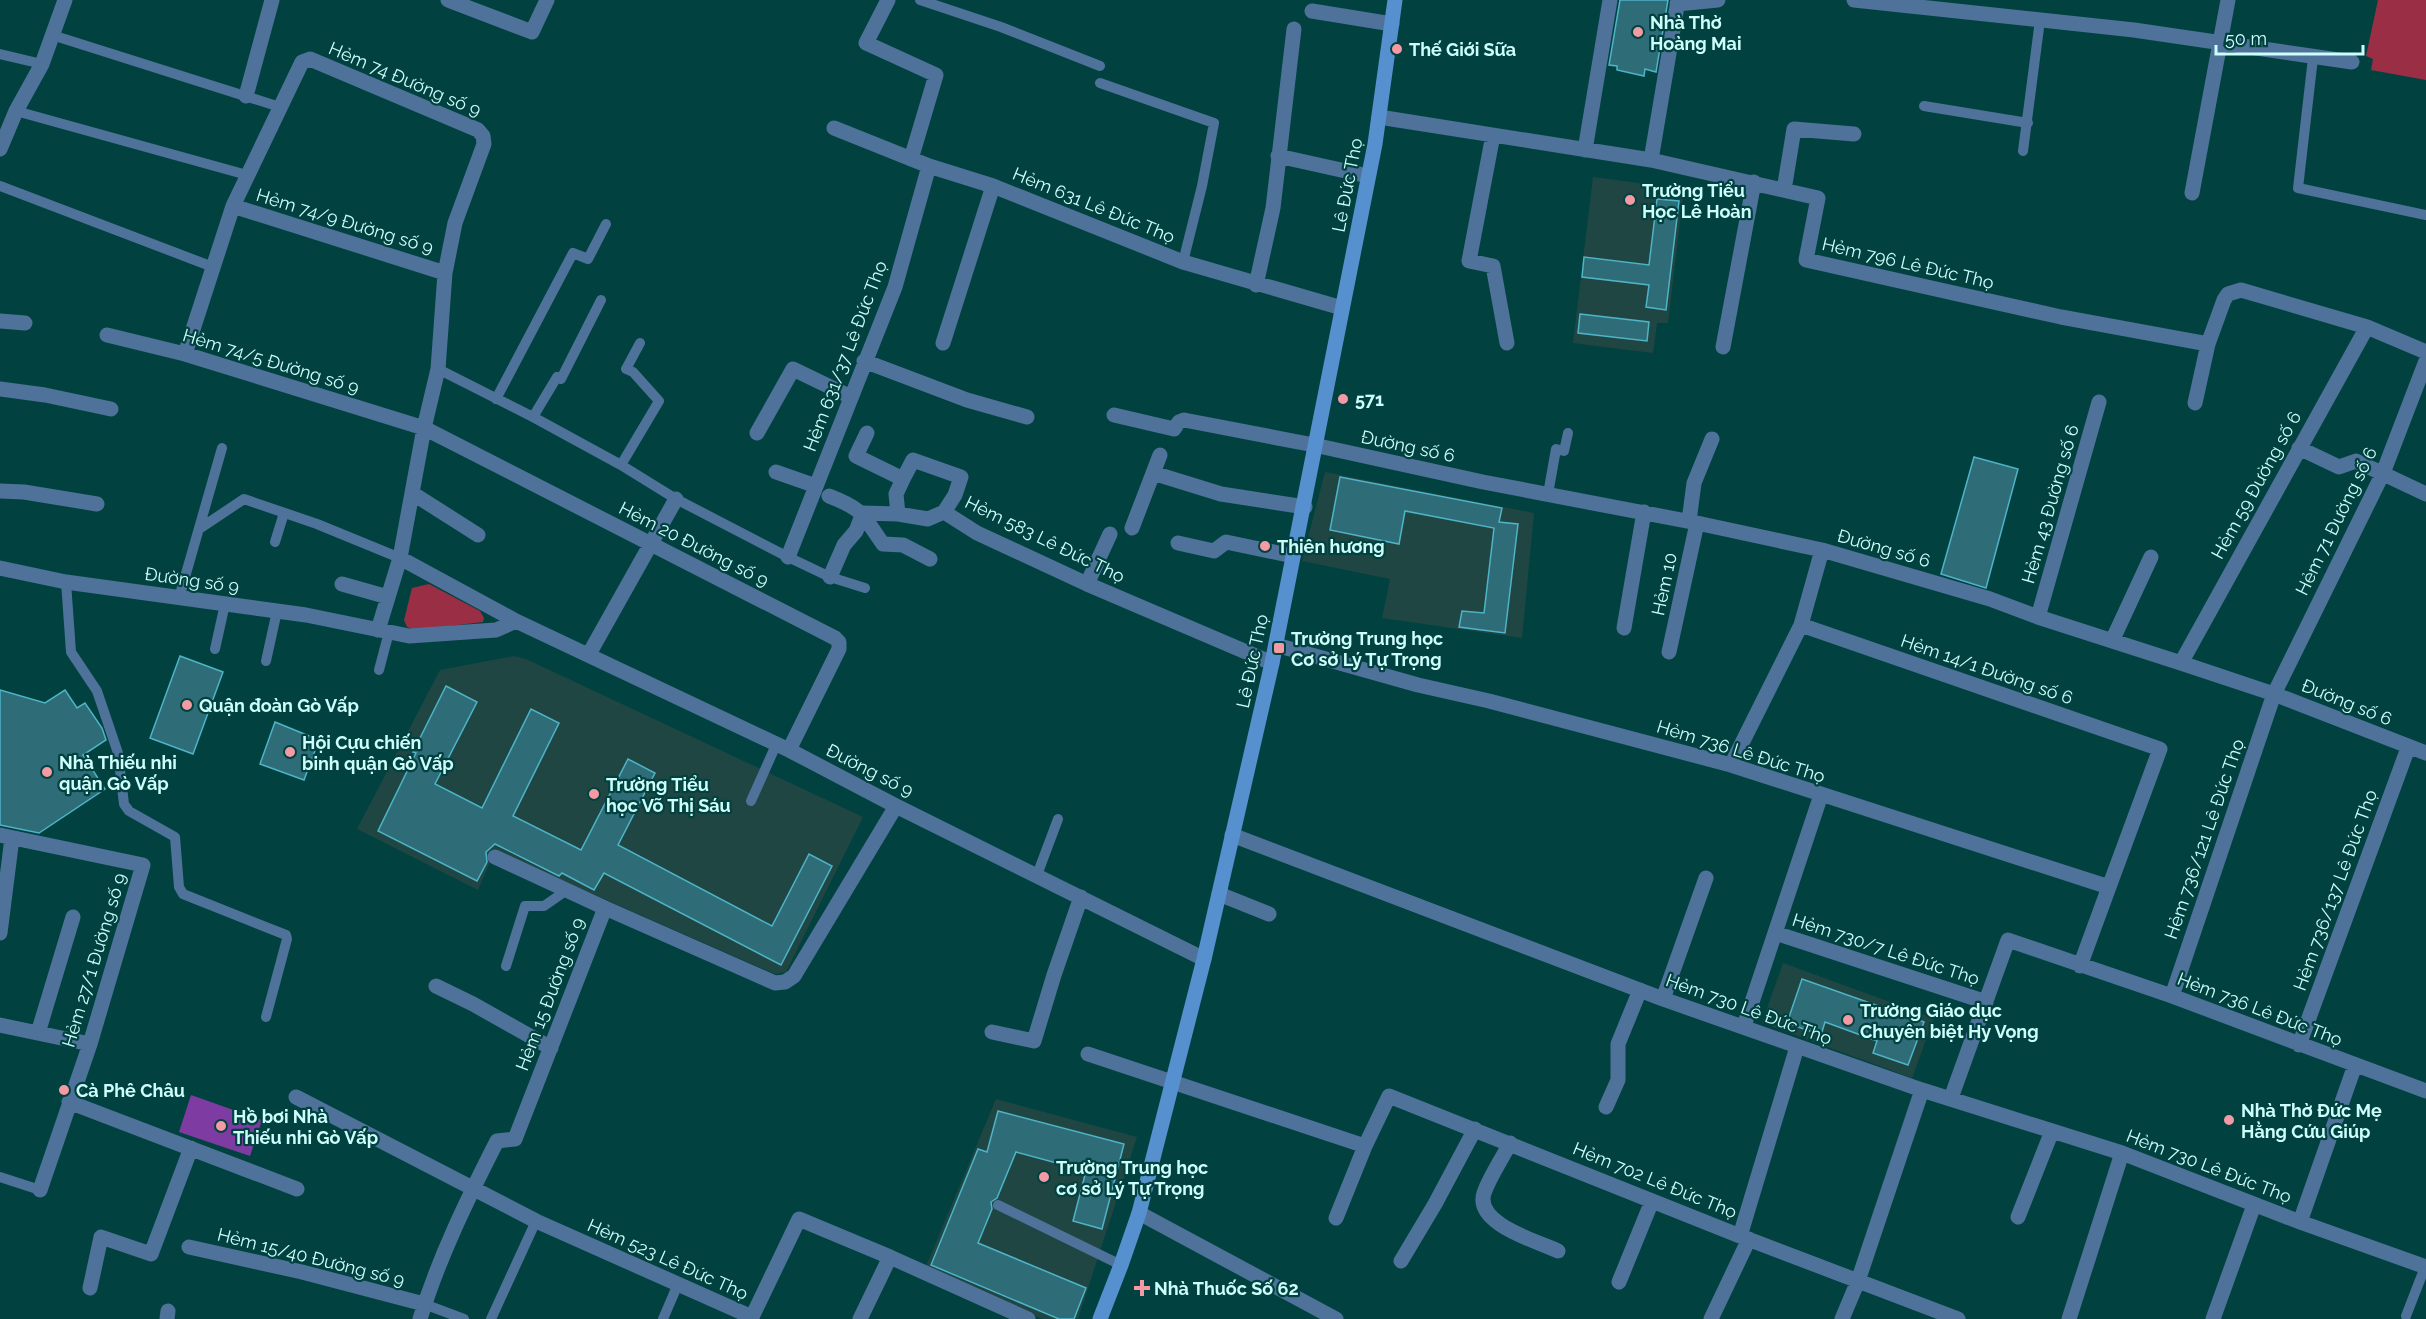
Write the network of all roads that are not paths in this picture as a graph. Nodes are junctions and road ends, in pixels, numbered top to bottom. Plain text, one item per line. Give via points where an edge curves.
1 (65, 0) edge
2 (272, 0) edge
3 (449, 0) edge
4 (547, 0) edge
5 (888, 0) edge
6 (920, 0) edge
7 (1395, 0) edge
8 (1610, 0) edge
9 (1718, 0) edge
10 (1854, 0) edge
11 (2228, 0) edge
12 (1678, 2) edge
13 (1311, 11) dead end
14 (2040, 20) junction
15 (1392, 24) junction
16 (1294, 29) dead end
17 (52, 35) junction
18 (2219, 43) junction
19 (0, 54) edge
20 (2313, 58) junction
21 (2352, 62) dead end
22 (42, 64) junction
23 (1100, 66) dead end
24 (1100, 82) dead end
25 (246, 96) junction
26 (1924, 106) dead end
27 (280, 107) junction
28 (16, 111) junction
29 (1379, 117) junction
30 (2028, 123) junction
31 (834, 128) dead end
32 (1854, 134) dead end
33 (1493, 135) junction
34 (0, 149) edge
35 (1585, 150) junction
36 (2023, 151) dead end
37 (1278, 156) junction
38 (911, 159) junction
39 (1651, 160) junction
40 (930, 166) junction
41 (247, 176) junction
42 (1368, 176) junction
43 (1754, 182) junction
44 (0, 186) edge
45 (993, 186) junction
46 (1784, 190) junction
47 (2192, 194) dead end
48 (233, 206) junction
49 (2426, 215) edge
50 (606, 224) dead end
51 (1183, 262) junction
52 (213, 267) junction
53 (445, 273) junction
54 (1256, 285) junction
55 (602, 300) dead end
56 (1342, 308) junction
57 (0, 321) edge
58 (25, 323) dead end
59 (2367, 327) junction
60 (107, 335) dead end
61 (640, 343) dead end
62 (943, 343) dead end
63 (1507, 343) dead end
64 (2208, 344) junction
65 (1723, 347) dead end
66 (2426, 352) edge
67 (185, 354) junction
68 (2426, 361) edge
69 (864, 362) junction
70 (438, 369) junction
71 (0, 389) edge
72 (851, 397) junction
73 (496, 399) junction
74 (2099, 402) dead end
75 (2194, 403) dead end
76 (111, 409) dead end
77 (1114, 415) dead end
78 (533, 417) junction
79 (1027, 417) dead end
80 (424, 428) junction
81 (757, 433) dead end
82 (867, 433) dead end
83 (1568, 433) dead end
84 (1712, 439) dead end
85 (1314, 445) junction
86 (222, 448) dead end
87 (2299, 448) junction
88 (1160, 455) dead end
89 (621, 465) junction
90 (776, 472) dead end
91 (1153, 473) junction
92 (2383, 473) junction
93 (903, 479) junction
94 (816, 486) junction
95 (0, 491) edge
96 (412, 493) junction
97 (1548, 494) junction
98 (2426, 494) edge
99 (829, 496) dead end
100 (676, 499) junction
101 (97, 504) dead end
102 (1305, 507) junction
103 (944, 512) junction
104 (1644, 512) junction
105 (284, 513) junction
106 (863, 513) junction
107 (898, 514) junction
108 (1693, 522) junction
109 (1132, 528) dead end
110 (199, 529) junction
111 (1110, 534) dead end
112 (478, 535) dead end
113 (275, 542) dead end
114 (650, 542) junction
115 (1178, 543) dead end
116 (1822, 550) junction
117 (1293, 556) junction
118 (788, 557) junction
119 (2151, 557) dead end
120 (400, 558) junction
121 (930, 559) dead end
122 (0, 568) edge
123 (830, 577) junction
124 (66, 582) junction
125 (342, 584) dead end
126 (1087, 584) junction
127 (865, 588) dead end
128 (388, 597) junction
129 (179, 598) junction
130 (225, 604) junction
131 (277, 611) junction
132 (2038, 617) junction
133 (516, 621) junction
134 (1801, 626) junction
135 (1624, 628) dead end
136 (384, 631) junction
137 (2112, 641) junction
138 (1276, 645) junction
139 (215, 649) dead end
140 (1669, 652) dead end
141 (588, 654) junction
142 (266, 661) dead end
143 (1272, 663) junction
144 (2181, 663) junction
145 (379, 670) dead end
146 (2274, 694) junction
147 (783, 747) junction
148 (2408, 748) junction
149 (2426, 753) edge
150 (1731, 765) junction
151 (1821, 795) junction
152 (751, 801) dead end
153 (896, 806) junction
154 (1058, 819) dead end
155 (1233, 835) junction
156 (6, 837) edge
157 (495, 857) dead end
158 (1037, 875) junction
159 (1706, 878) dead end
160 (2109, 887) junction
161 (567, 890) junction
162 (1219, 894) junction
163 (1081, 897) junction
164 (605, 908) junction
165 (1269, 914) dead end
166 (73, 917) dead end
167 (0, 933) edge
168 (1775, 933) junction
169 (1204, 959) junction
170 (506, 966) dead end
171 (2080, 966) junction
172 (436, 986) dead end
173 (1640, 990) junction
174 (2172, 996) junction
175 (1663, 999) junction
176 (1986, 1002) junction
177 (266, 1017) dead end
178 (0, 1025) edge
179 (1744, 1026) junction
180 (992, 1032) dead end
181 (38, 1033) junction
182 (90, 1044) junction
183 (2299, 1045) junction
184 (1797, 1047) junction
185 (551, 1048) junction
186 (1088, 1054) dead end
187 (2355, 1065) junction
188 (1172, 1084) junction
189 (1922, 1090) junction
190 (2426, 1091) edge
191 (296, 1097) dead end
192 (1952, 1098) junction
193 (69, 1102) junction
194 (1606, 1107) dead end
195 (1475, 1129) junction
196 (2052, 1131) junction
197 (1510, 1143) junction
198 (1365, 1146) junction
199 (191, 1148) junction
200 (2122, 1153) junction
201 (0, 1177) edge
202 (473, 1188) junction
203 (297, 1189) dead end
204 (40, 1190) joint
205 (1652, 1200) junction
206 (998, 1205) dead end
207 (2254, 1205) junction
208 (1138, 1213) junction
209 (2018, 1217) dead end
210 (1336, 1218) dead end
211 (536, 1221) junction
212 (2300, 1222) junction
213 (1744, 1237) junction
214 (189, 1247) dead end
215 (1558, 1251) dead end
216 (890, 1257) junction
217 (1401, 1260) dead end
218 (1121, 1265) junction
219 (2425, 1267) edge
220 (1858, 1281) junction
221 (1619, 1282) dead end
222 (678, 1284) junction
223 (90, 1288) dead end
224 (422, 1312) edge
225 (2406, 1316) dead end
226 (752, 1318) edge
227 (464, 1319) edge
228 (491, 1319) edge
229 (663, 1319) edge
230 (860, 1319) edge
231 (1028, 1319) edge
232 (1100, 1319) edge
233 (1336, 1319) edge
234 (1711, 1319) edge
235 (1842, 1319) edge
236 (1958, 1319) edge
237 (2069, 1319) edge
238 (2213, 1319) edge

1 - 17 street
2 - 25 street
3 - 4 street via 532,32
5 - 38 street via 866,44 936,75
6 - 23 lane
7 - 15 main road, Lê Đức Thọ
8 - 35 street
9 - 12 street
10 - 14 street
11 - 18 street
12 - 39 street
13 - 15 street
14 - 18 street
14 - 30 lane
15 - 29 main road, Lê Đức Thọ
16 - 37 street
17 - 22 street
17 - 25 lane
18 - 20 street
18 - 47 street
19 - 22 lane
20 - 21 street
20 - 49 lane via 2298,188
22 - 28 street
24 - 51 lane via 1214,123
25 - 27 lane
26 - 30 lane
27 - 41 street, Hẻm 74 Đường số 9
27 - 53 street, Hẻm 74 Đường số 9 via 302,62 310,59 478,130 484,144 455,223
28 - 34 street
28 - 41 lane
29 - 33 street, Hẻm 796 Lê Đức Thọ
29 - 42 main road, Lê Đức Thọ
30 - 36 lane
31 - 38 street, Hẻm 631 Lê Đức Thọ
32 - 46 street via 1794,129
33 - 35 street, Hẻm 796 Lê Đức Thọ
33 - 63 street via 1469,261 1493,266
35 - 39 street, Hẻm 796 Lê Đức Thọ
37 - 42 street
37 - 54 street via 1273,208
38 - 40 street, Hẻm 631 Lê Đức Thọ
39 - 43 street, Hẻm 796 Lê Đức Thọ
40 - 45 street, Hẻm 631 Lê Đức Thọ
40 - 69 street, Hẻm 631/37 Lê Đức Thọ via 895,287
41 - 48 street, Hẻm 74 Đường số 9
42 - 56 main road, Lê Đức Thọ
43 - 46 street, Hẻm 796 Lê Đức Thọ
43 - 65 street
44 - 52 lane
45 - 51 street, Hẻm 631 Lê Đức Thọ
45 - 62 street
46 - 64 street, Hẻm 796 Lê Đức Thọ via 1818,198 1806,260
48 - 52 street, Hẻm 74 Đường số 9
48 - 53 street, Hẻm 74/9 Đường số 9
50 - 73 lane via 588,259 573,253
51 - 54 street, Hẻm 631 Lê Đức Thọ
52 - 67 street, Hẻm 74 Đường số 9
53 - 70 street, Hẻm 74 Đường số 9
54 - 56 street, Hẻm 631 Lê Đức Thọ
55 - 78 lane via 561,379 557,377
56 - 85 main road, Lê Đức Thọ
57 - 58 street
59 - 64 street via 2241,290 2228,294 2224,300
59 - 66 street
59 - 87 street, Hẻm 59 Đường số 6
60 - 67 street, Hẻm 74/5 Đường số 9
61 - 89 lane via 626,369 659,401
64 - 75 street
67 - 80 street, Hẻm 74/5 Đường số 9
68 - 92 street, Hẻm 71 Đường số 6
69 - 72 street, Hẻm 631/37 Lê Đức Thọ
69 - 79 street
70 - 73 lane
70 - 80 street, Hẻm 74 Đường số 9
71 - 76 street
72 - 81 street via 793,369
72 - 94 street, Hẻm 631/37 Lê Đức Thọ
73 - 78 lane
74 - 132 street, Hẻm 43 Đường số 6
77 - 85 street, Đường số 6 via 1174,429 1184,420
78 - 89 lane
80 - 96 street, Hẻm 74 Đường số 9
80 - 114 street, Hẻm 20 Đường số 9
82 - 93 street via 856,456
83 - 97 lane via 1564,451 1556,449
84 - 108 street, Hẻm 10 via 1694,483
85 - 97 street, Đường số 6
85 - 102 main road, Lê Đức Thọ
86 - 110 lane
87 - 92 street via 2339,467 2356,461
87 - 144 street, Hẻm 59 Đường số 6
88 - 91 street
89 - 100 lane
90 - 94 street
91 - 102 street via 1221,494
91 - 109 street
92 - 98 street
92 - 146 street, Hẻm 71 Đường số 6
93 - 103 street via 913,460 961,477
93 - 107 street via 896,494
94 - 118 street, Hẻm 631/37 Lê Đức Thọ
95 - 101 street
96 - 112 street
96 - 120 street, Hẻm 74 Đường số 9
97 - 104 street, Đường số 6
99 - 106 street
100 - 114 street
100 - 118 lane
102 - 117 main road, Lê Đức Thọ
103 - 107 street, Hẻm 583 Lê Đức Thọ via 928,519
103 - 126 street, Hẻm 583 Lê Đức Thọ via 977,533
104 - 108 street, Đường số 6
104 - 135 street
105 - 110 lane via 241,500
105 - 113 lane
105 - 120 lane
106 - 107 street, Hẻm 583 Lê Đức Thọ
106 - 121 street via 883,544 903,544
106 - 123 street
108 - 116 street, Đường số 6
108 - 140 street, Hẻm 10
110 - 129 lane
111 - 126 street
114 - 141 street
114 - 147 street, Hẻm 20 Đường số 9 via 839,642 839,649
115 - 117 street via 1214,551 1226,542
116 - 132 street, Đường số 6
116 - 134 street
117 - 138 main road, Lê Đức Thọ
118 - 123 lane
119 - 137 street
120 - 128 street
120 - 133 street, Đường số 9
122 - 124 street, Đường số 9
123 - 127 lane
124 - 129 street, Đường số 9
124 - 177 lane via 71,652 97,691 118,753 124,804 129,811 175,837 183,894 286,935
125 - 128 street
126 - 143 street, Hẻm 583 Lê Đức Thọ
128 - 136 street
129 - 130 street, Đường số 9
130 - 131 street, Đường số 9
130 - 139 lane
131 - 136 street, Đường số 9
131 - 142 lane
132 - 137 street, Đường số 6
133 - 136 street, Đường số 9 via 496,630 409,636
133 - 141 street, Đường số 9
134 - 150 street
134 - 160 street, Hẻm 14/1 Đường số 6 via 2160,749
136 - 145 lane
137 - 144 street, Đường số 6
138 - 143 main road, Lê Đức Thọ
138 - 150 street, Hẻm 736 Lê Đức Thọ
141 - 147 street, Đường số 9
143 - 155 main road, Lê Đức Thọ
144 - 146 street, Đường số 6
146 - 148 street, Đường số 6
146 - 174 street, Hẻm 736/121 Lê Đức Thọ
147 - 152 lane
147 - 153 street, Đường số 9
148 - 149 street, Đường số 6
148 - 183 street, Hẻm 736/137 Lê Đức Thọ
150 - 151 street, Hẻm 736 Lê Đức Thọ
151 - 160 street, Hẻm 736 Lê Đức Thọ
151 - 168 street, Hẻm 730/7 Lê Đức Thọ
153 - 158 street, Đường số 9
153 - 164 street, Hẻm 15 Đường số 9 via 794,976 785,982 775,982
154 - 158 lane
155 - 162 main road, Lê Đức Thọ
155 - 173 street, Hẻm 730 Lê Đức Thọ
156 - 167 street
156 - 182 street, Hẻm 27/1 Đường số 9 via 142,865
157 - 161 street
158 - 163 street, Đường số 9
159 - 175 street
160 - 171 street
161 - 164 street
161 - 170 lane via 544,906 525,906
162 - 165 street
162 - 169 main road, Lê Đức Thọ
163 - 169 street, Đường số 9
163 - 180 street via 1034,1041
164 - 185 street, Hẻm 15 Đường số 9
166 - 181 street
168 - 176 street, Hẻm 730/7 Lê Đức Thọ
168 - 179 street, Hẻm 730/7 Lê Đức Thọ
169 - 188 main road, Lê Đức Thọ
171 - 174 street, Hẻm 736 Lê Đức Thọ
171 - 176 street, Hẻm 736 Lê Đức Thọ via 2008,940
172 - 185 street
173 - 175 street, Hẻm 730 Lê Đức Thọ
173 - 194 street via 1618,1044 1618,1080
174 - 183 street, Hẻm 736 Lê Đức Thọ
175 - 179 street, Hẻm 730 Lê Đức Thọ
176 - 192 street
178 - 181 street
179 - 184 street, Hẻm 730 Lê Đức Thọ
181 - 182 street
182 - 193 street, Hẻm 27/1 Đường số 9
183 - 187 street, Hẻm 736 Lê Đức Thọ
184 - 189 street, Hẻm 730 Lê Đức Thọ
184 - 213 street
185 - 202 street, Hẻm 15 Đường số 9 via 515,1139 497,1141
186 - 188 street
187 - 190 street, Hẻm 736 Lê Đức Thọ
187 - 212 street
188 - 198 street
188 - 208 main road, Lê Đức Thọ
189 - 192 street, Hẻm 730 Lê Đức Thọ
189 - 220 street
191 - 202 street, Hẻm 523 Lê Đức Thọ
192 - 196 street, Hẻm 730 Lê Đức Thọ
193 - 199 street
193 - 204 street, Hẻm 27/1 Đường số 9
195 - 197 street, Hẻm 702 Lê Đức Thọ
195 - 198 street, Hẻm 702 Lê Đức Thọ via 1389,1096
195 - 217 street
196 - 200 street, Hẻm 730 Lê Đức Thọ
196 - 209 street
197 - 205 street, Hẻm 702 Lê Đức Thọ
197 - 215 street via 1484,1194 1483,1206 1503,1226
198 - 210 street, Hẻm 702 Lê Đức Thọ
199 - 203 street
199 - 223 street via 151,1254 101,1237
200 - 207 street, Hẻm 730 Lê Đức Thọ
200 - 237 street
201 - 204 lane
202 - 211 street, Hẻm 523 Lê Đức Thọ
202 - 224 street, Hẻm 15 Đường số 9
205 - 213 street, Hẻm 702 Lê Đức Thọ
205 - 221 street
206 - 218 lane
207 - 212 street, Hẻm 730 Lê Đức Thọ
207 - 238 street
208 - 218 main road, Lê Đức Thọ
208 - 233 street
211 - 222 street, Hẻm 523 Lê Đức Thọ
211 - 228 lane
212 - 219 street, Hẻm 730 Lê Đức Thọ
213 - 220 street, Hẻm 702 Lê Đức Thọ
213 - 234 street
214 - 224 street, Hẻm 15/40 Đường số 9 via 302,1272
216 - 226 street, Hẻm 523 Lê Đức Thọ via 799,1219
216 - 230 street
216 - 231 street, Hẻm 523 Lê Đức Thọ
218 - 232 main road, Lê Đức Thọ
219 - 225 lane
220 - 235 street
220 - 236 street, Hẻm 702 Lê Đức Thọ
222 - 226 street, Hẻm 523 Lê Đức Thọ
222 - 229 lane
224 - 227 lane

